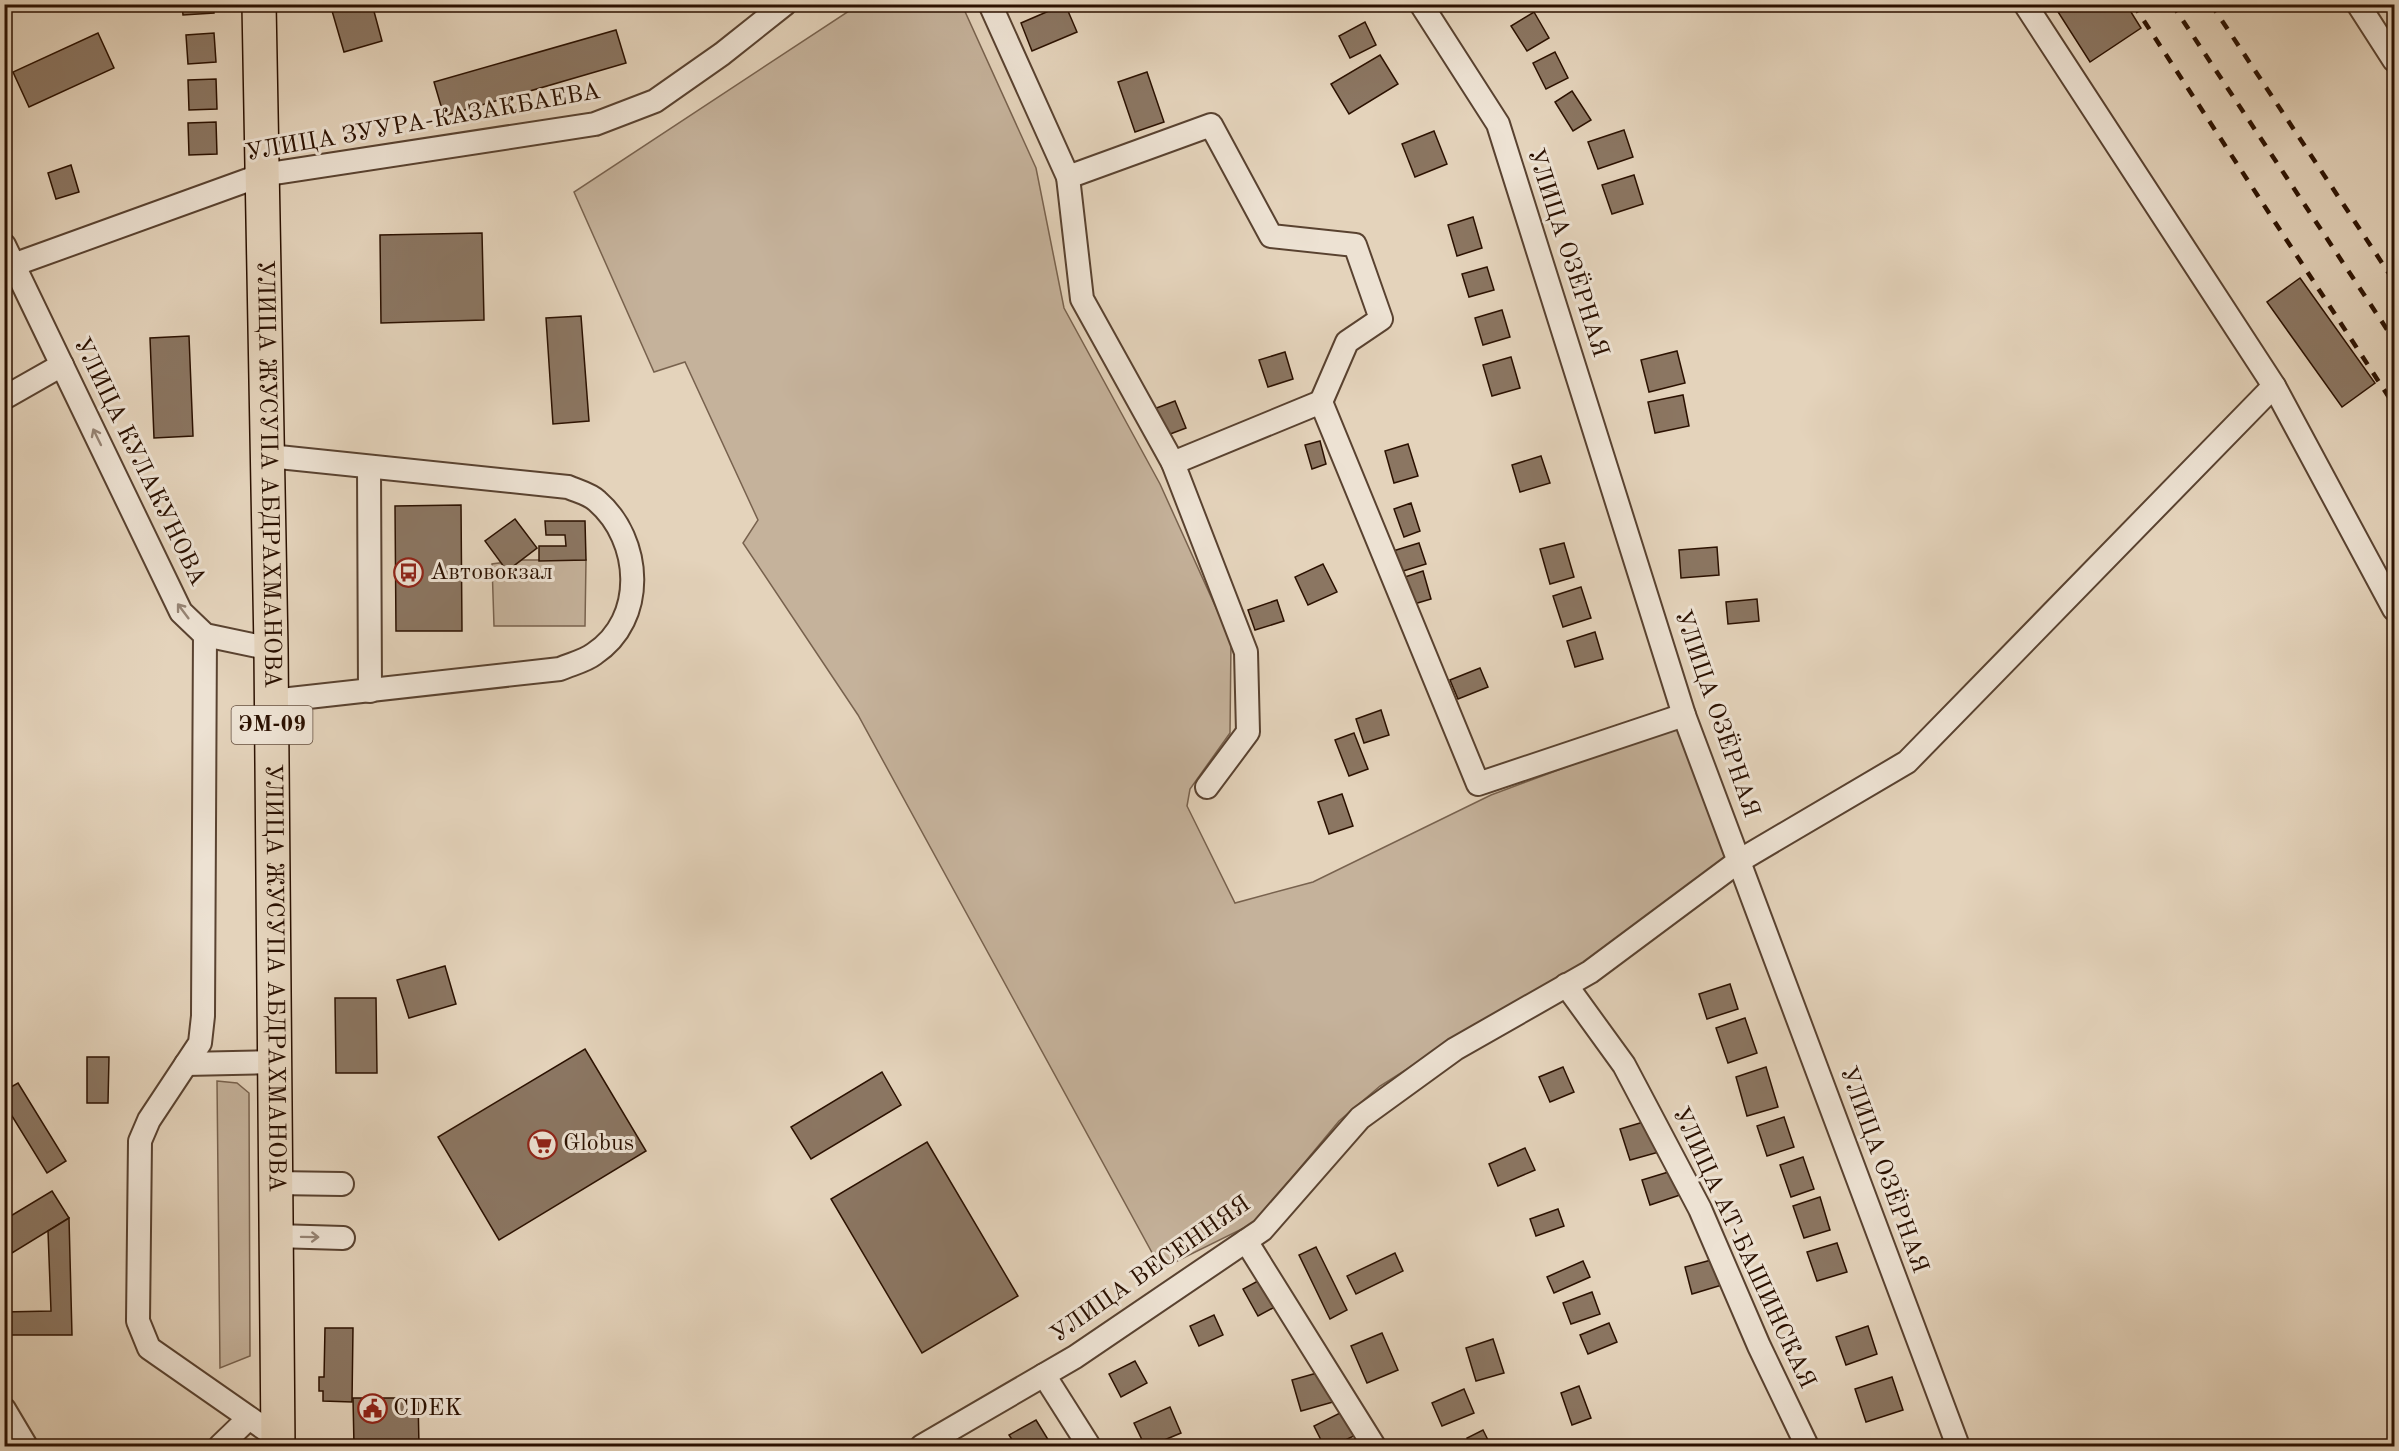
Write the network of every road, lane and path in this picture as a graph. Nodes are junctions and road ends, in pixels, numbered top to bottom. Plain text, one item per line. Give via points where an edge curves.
1 (259, 4) edge
2 (785, 4) edge
3 (990, 4) edge
4 (1421, 4) edge
5 (2025, 4) edge
6 (2358, 4) edge
7 (2394, 60) edge
8 (262, 175) junction
9 (1068, 177) junction
10 (9, 255) edge
11 (62, 365) junction
12 (2274, 386) junction
13 (4, 398) edge
14 (1321, 402) junction
15 (269, 456) junction
16 (1173, 463) junction
17 (369, 467) junction
18 (2394, 609) edge
19 (205, 635) junction
20 (272, 649) junction
21 (370, 691) junction
22 (272, 701) junction
23 (1684, 715) junction
24 (1207, 787) dead end
25 (1739, 861) junction
26 (1566, 985) junction
27 (274, 1062) junction
28 (186, 1064) junction
29 (275, 1183) junction
30 (342, 1185) dead end
31 (276, 1236) junction
32 (344, 1238) dead end
33 (1246, 1241) junction
34 (1044, 1375) junction
35 (4, 1409) edge
36 (249, 1418) junction
37 (278, 1442) edge
38 (26, 1446) edge
39 (220, 1446) edge
40 (922, 1446) edge
41 (1089, 1446) edge
42 (1374, 1446) edge
43 (1807, 1446) edge
44 (1958, 1446) edge

1 - 8 highway, УЛИЦА ЖУСУПА АБДРАХМАНОВА / ЭМ-09
2 - 8 street, УЛИЦА ЗУУРА-КАЗАКБАЕВА via 655,101 595,124
3 - 9 street
4 - 23 street, УЛИЦА ОЗЁРНАЯ via 1498,124
5 - 12 street
6 - 7 street
8 - 10 street, УЛИЦА ЗУУРА-КАЗАКБАЕВА
8 - 15 highway, УЛИЦА ЖУСУПА АБДРАХМАНОВА / ЭМ-09
9 - 14 street via 1211,125 1271,236 1355,245 1381,319 1347,342
9 - 16 street via 1082,299
10 - 11 street, УЛИЦА КУЛАКУНОВА
11 - 13 street
19 -> 11 street, УЛИЦА КУЛАКУНОВА via 181,612
12 - 18 street
12 - 25 street, УЛИЦА ВЕСЕННЯЯ via 1907,762
14 - 16 street
14 - 23 street via 1478,784
15 - 17 street
15 - 20 highway, УЛИЦА ЖУСУПА АБДРАХМАНОВА / ЭМ-09
16 - 24 street via 1246,652 1248,732
17 - 21 street
17 - 21 street via 568,487 596,499 616,521 629,548 633,577 629,607 615,633 594,654 560,669
19 - 20 street
19 - 28 street via 203,1016 200,1043
20 - 22 highway, УЛИЦА ЖУСУПА АБДРАХМАНОВА / ЭМ-09
21 - 22 street
22 - 27 highway, УЛИЦА ЖУСУПА АБДРАХМАНОВА / ЭМ-09
23 - 25 street, УЛИЦА ОЗЁРНАЯ
25 - 26 street, УЛИЦА ВЕСЕННЯЯ via 1590,972
25 - 44 street, УЛИЦА ОЗЁРНАЯ
26 - 33 street, УЛИЦА ВЕСЕННЯЯ via 1455,1049 1360,1118 1262,1230
26 - 43 street, УЛИЦА АТ-БАШИНСКАЯ via 1624,1065 1700,1209
27 - 28 street
27 - 29 highway, УЛИЦА ЖУСУПА АБДРАХМАНОВА / ЭМ-09
28 - 36 street via 148,1120 140,1141 138,1321 149,1348
29 - 30 street
29 - 31 highway, УЛИЦА ЖУСУПА АБДРАХМАНОВА / ЭМ-09
31 -> 32 street
31 - 37 highway, УЛИЦА ЖУСУПА АБДРАХМАНОВА / ЭМ-09
33 - 34 street, УЛИЦА ВЕСЕННЯЯ
33 - 42 street
34 - 40 street, УЛИЦА ВЕСЕННЯЯ
34 - 41 street
35 - 38 street
36 - 37 street
36 - 39 street

